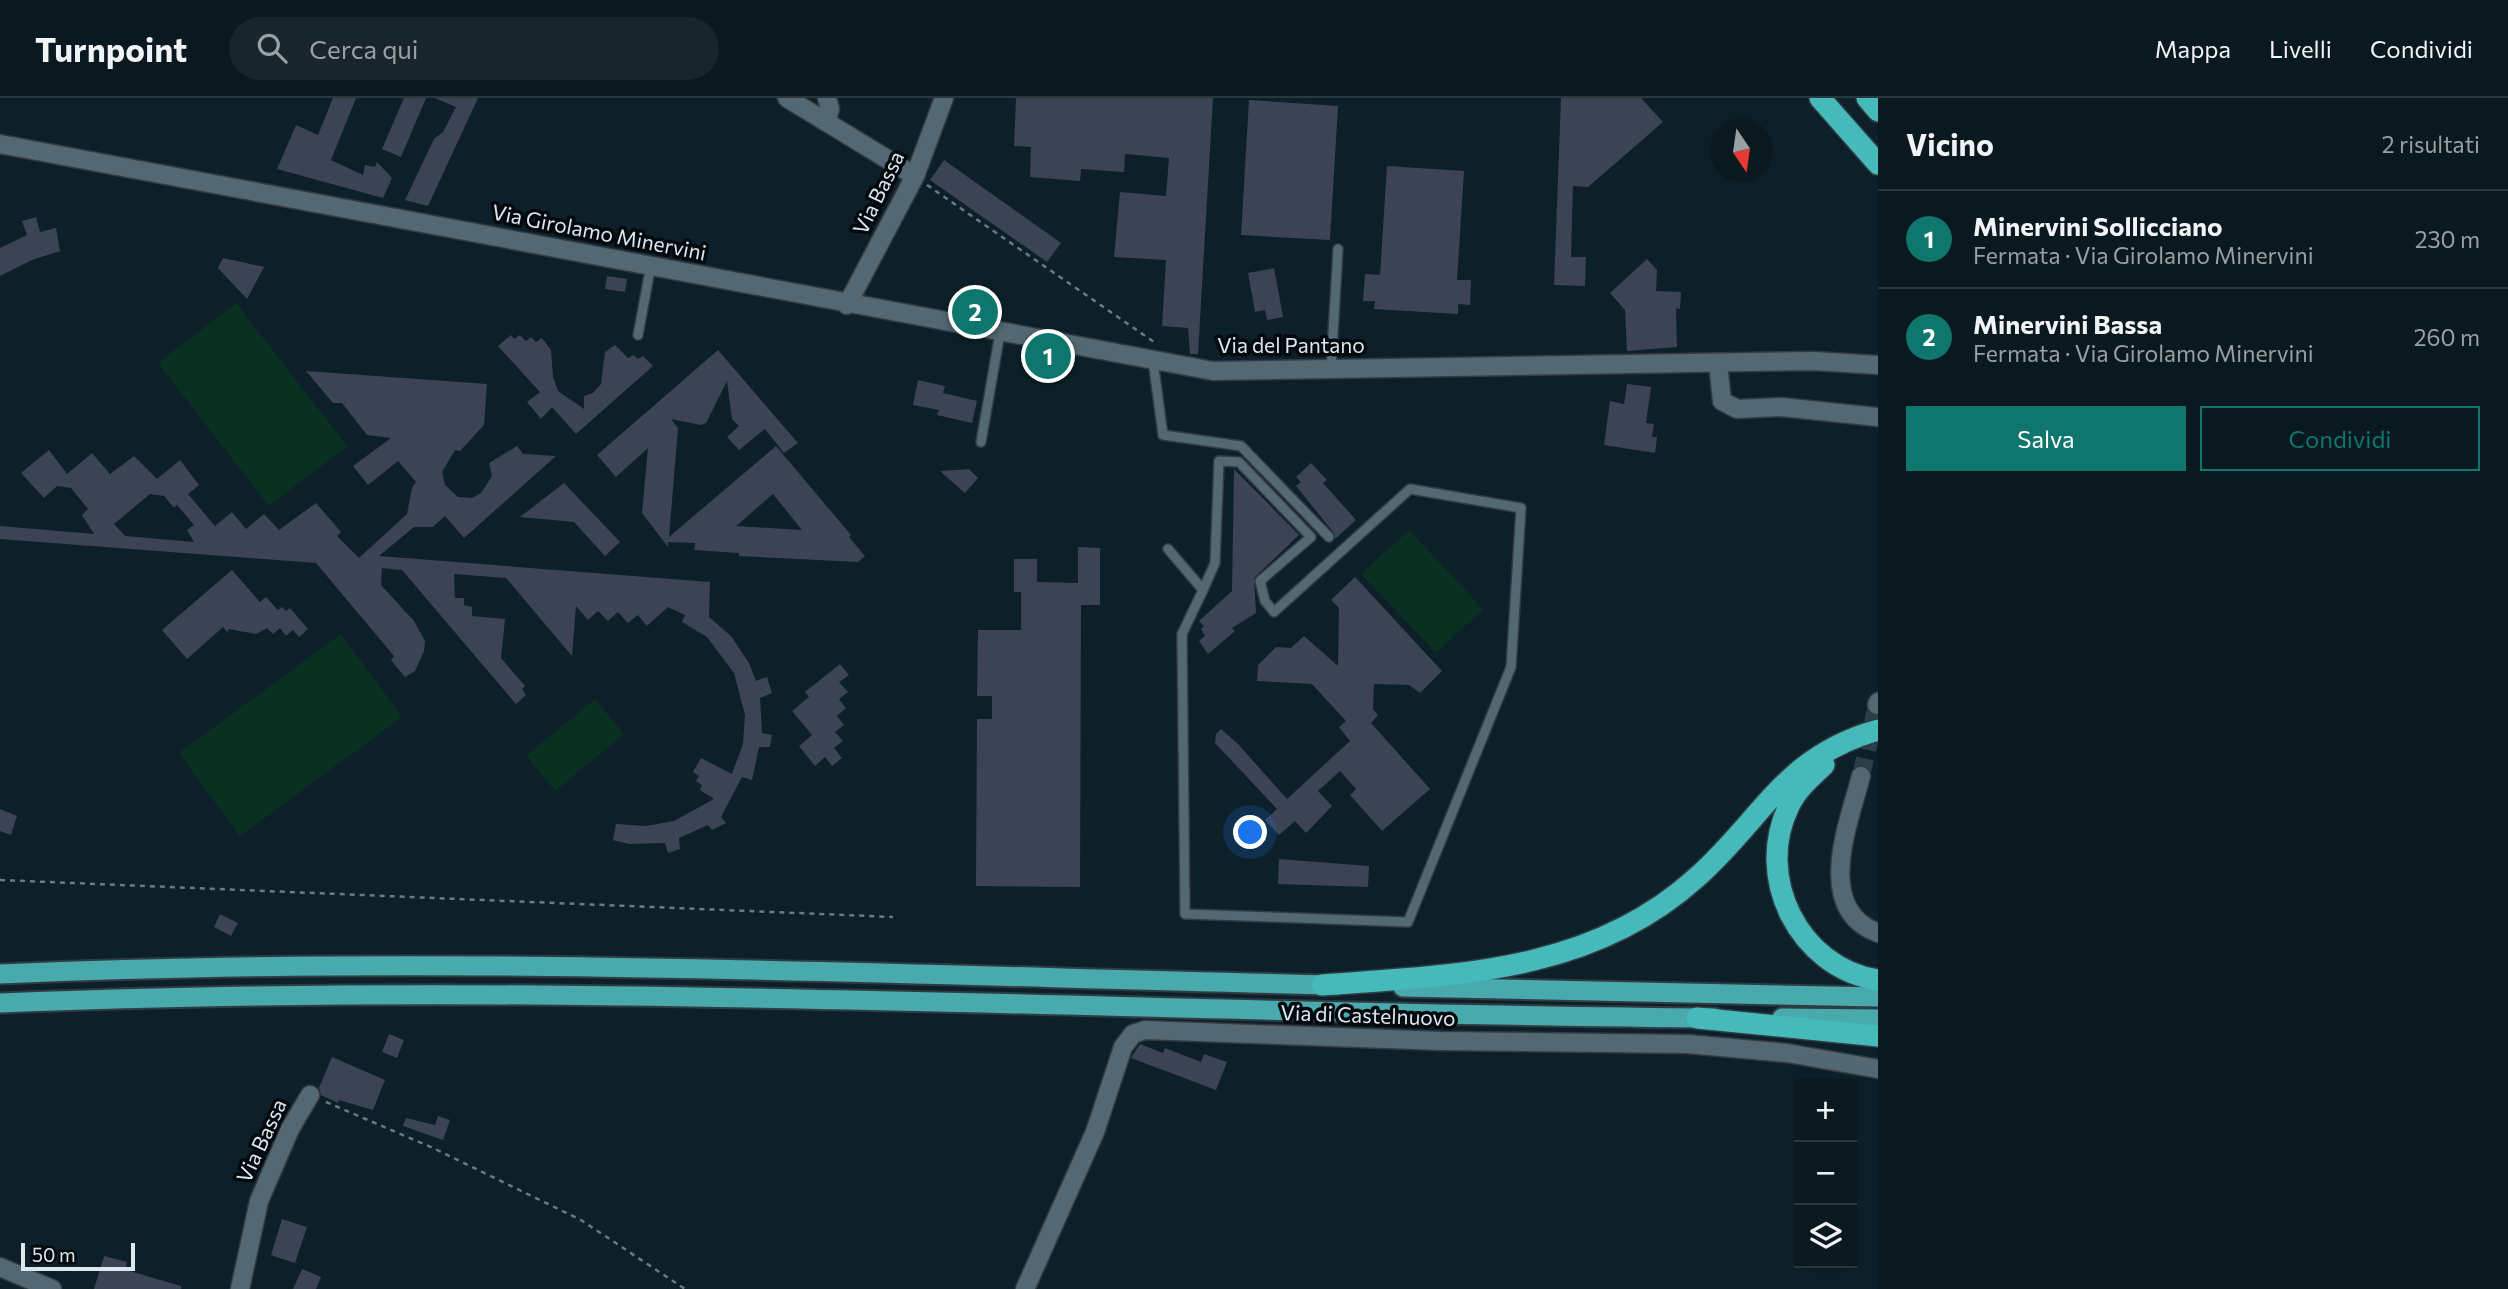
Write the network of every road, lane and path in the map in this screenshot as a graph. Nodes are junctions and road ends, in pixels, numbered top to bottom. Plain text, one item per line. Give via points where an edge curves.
1 (787, 98) edge
2 (827, 98) edge
3 (944, 98) edge
4 (1820, 98) edge
5 (1867, 98) edge
6 (1878, 111) edge
7 (826, 122) junction
8 (0, 144) edge
9 (1878, 164) edge
10 (915, 176) junction
11 (1338, 249) dead end
12 (652, 265) junction
13 (847, 304) junction
14 (1000, 333) junction
15 (638, 335) dead end
16 (1154, 342) dead end
17 (1153, 361) junction
18 (1718, 363) junction
19 (1878, 365) edge
20 (1189, 366) joint
21 (1331, 369) junction
22 (1878, 417) edge
23 (981, 442) dead end
24 (1329, 537) dead end
25 (1168, 550) dead end
26 (1203, 590) junction
27 (1878, 730) edge
28 (1878, 739) edge
29 (1861, 776) tunnel mouth
30 (0, 880) edge
31 (893, 917) dead end
32 (1878, 933) edge
33 (0, 974) edge
34 (1878, 980) edge
35 (1322, 985) junction
36 (1878, 997) edge
37 (0, 1003) edge
38 (1697, 1018) junction
39 (1878, 1019) edge
40 (1878, 1036) edge
41 (1878, 1069) edge
42 (310, 1096) joint
43 (0, 1267) edge
44 (52, 1289) edge
45 (242, 1289) edge
46 (685, 1289) edge
47 (1025, 1289) edge

1 - 7 street
2 - 7 street via 831,109
3 - 10 street, Via Bassa
4 - 9 highway
5 - 6 highway
7 - 10 street
8 - 12 street, Via Girolamo Minervini
10 - 13 street, Via Bassa
10 - 16 path
11 - 21 lane
12 - 13 street, Via Girolamo Minervini
12 - 15 lane
13 - 14 street, Via Girolamo Minervini
14 - 17 street, Via Girolamo Minervini
14 - 23 lane
17 - 20 street, Via Girolamo Minervini
17 - 24 lane via 1163,435 1241,446
18 - 19 street, Via del Pantano
18 - 21 street, Via del Pantano
18 - 22 street via 1722,401 1737,409 1781,407
20 - 21 street, Via del Pantano via 1213,371
25 - 26 lane
26 - 26 lane via 1215,563 1219,461 1239,462 1311,537 1260,581 1273,612 1410,489 1521,508 1511,667 1408,922 1185,914 1182,634
27 - 35 highway via 1801,766 1698,877 1620,930 1559,955 1509,968
28 - 34 highway via 1830,759 1806,781 1789,806 1777,858 1779,891 1804,939 1838,966
29 - 32 street via 1838,870 1842,894 1854,915
30 - 31 path
33 - 35 highway via 239,966 473,966
35 - 36 highway
37 - 38 highway via 549,993
38 - 39 highway
38 - 40 highway
41 - 47 street, Via di Castelnuovo via 1787,1053 1688,1044 1145,1030 1133,1034 1123,1047 1095,1132
42 - 45 street, Via Bassa via 259,1201
42 - 46 path via 433,1148 580,1220
43 - 44 street

